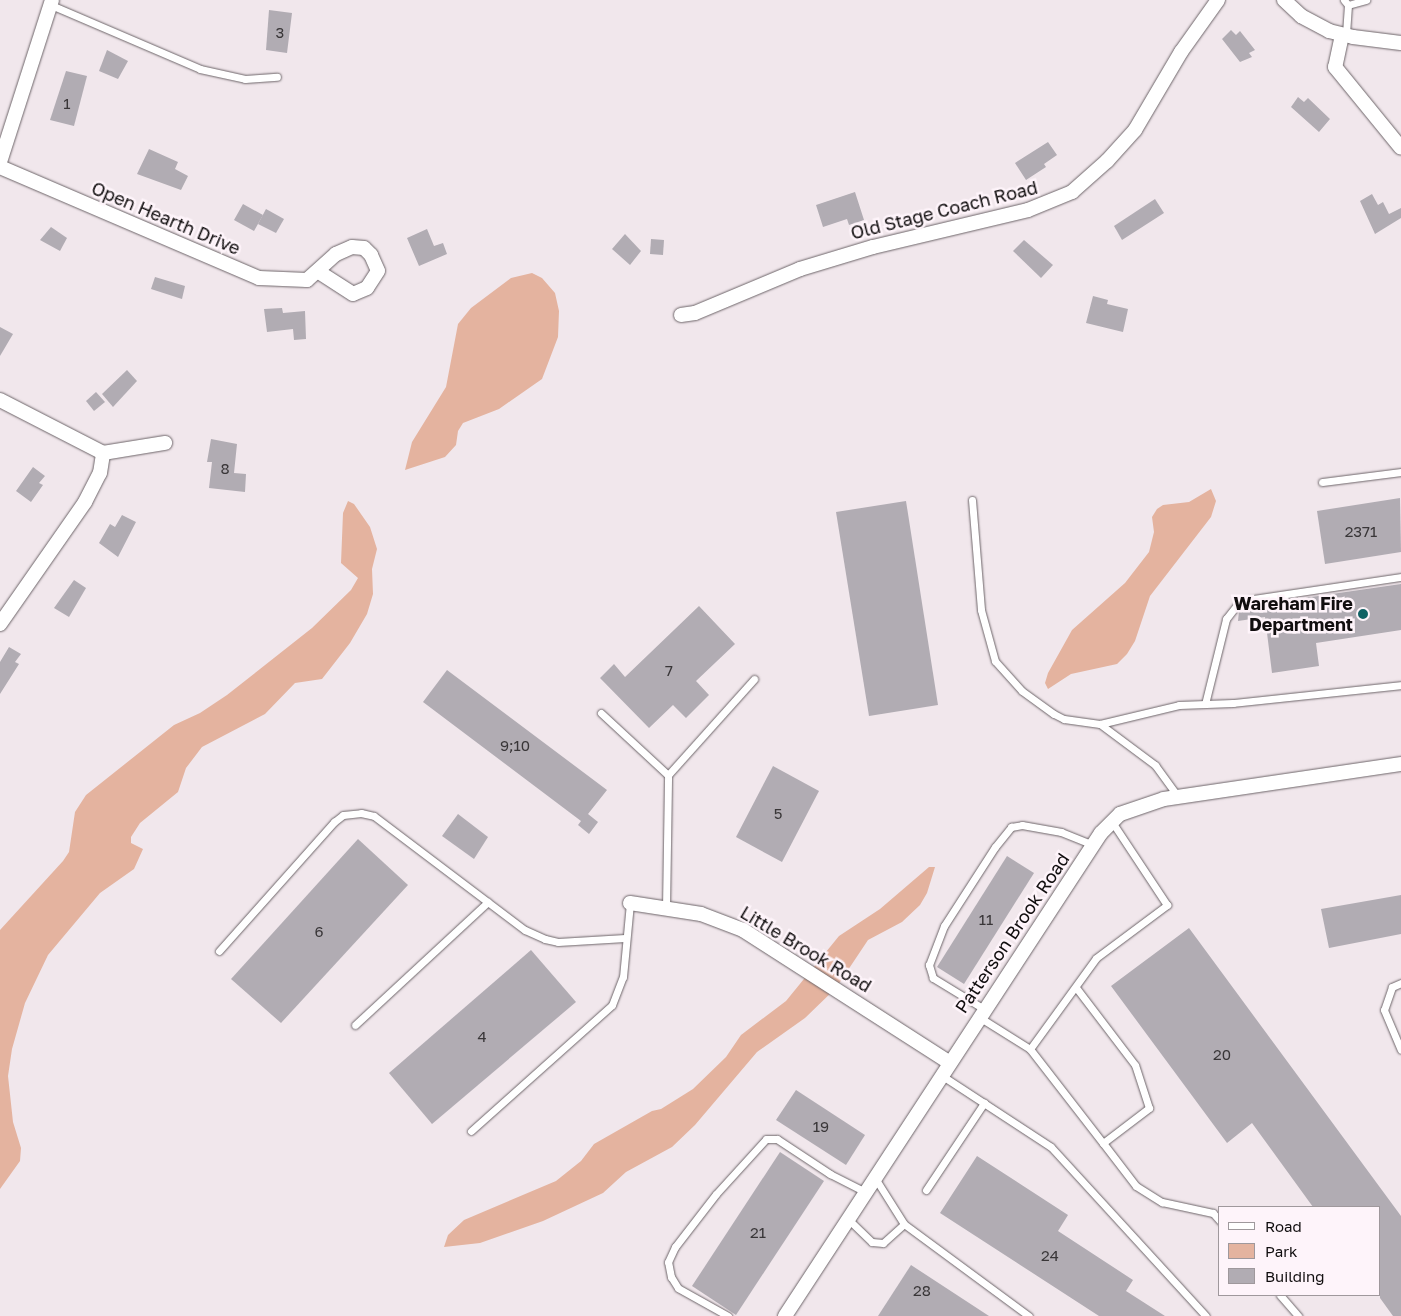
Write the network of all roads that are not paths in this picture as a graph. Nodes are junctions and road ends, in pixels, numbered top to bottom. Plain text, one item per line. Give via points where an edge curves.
1 (1218, 0) edge
2 (1284, 0) edge
3 (1366, 0) edge
4 (52, 2) edge
5 (1346, 3) edge
6 (1344, 35) junction
7 (1401, 43) edge
8 (277, 77) dead end
9 (1401, 148) edge
10 (0, 162) edge
11 (0, 167) edge
12 (319, 272) dead end
13 (681, 314) dead end
14 (0, 400) edge
15 (165, 443) dead end
16 (102, 453) junction
17 (1401, 472) edge
18 (1322, 482) dead end
19 (972, 500) dead end
20 (1401, 577) edge
21 (0, 624) edge
22 (754, 679) dead end
23 (1401, 685) edge
24 (1205, 704) junction
25 (601, 713) dead end
26 (1100, 724) junction
27 (1401, 764) edge
28 (668, 775) junction
29 (1178, 797) junction
30 (1112, 822) junction
31 (1093, 845) junction
32 (488, 902) junction
33 (630, 903) joint
34 (666, 908) junction
35 (625, 938) junction
36 (219, 951) dead end
37 (1401, 983) edge
38 (1077, 989) junction
39 (981, 1013) junction
40 (355, 1025) dead end
41 (1030, 1049) junction
42 (1401, 1050) edge
43 (949, 1062) junction
44 (941, 1075) junction
45 (984, 1103) junction
46 (471, 1131) dead end
47 (1104, 1143) junction
48 (874, 1178) junction
49 (926, 1190) dead end
50 (865, 1192) junction
51 (1218, 1218) edge
52 (848, 1219) junction
53 (904, 1224) junction
54 (1281, 1296) edge
55 (728, 1316) edge
56 (785, 1316) edge
57 (1029, 1316) edge
58 (1206, 1316) edge
59 (1298, 1316) edge

1 - 13 street, Old Stage Coach Road via 1181,52 1135,130 1072,192 1019,212 818,263 695,313
2 - 6 street via 1313,24
3 - 5 lane
4 - 8 lane via 200,69 245,79
4 - 10 street
5 - 6 lane
6 - 7 street
6 - 9 street via 1335,67
11 - 12 street, Open Hearth Drive via 258,278 307,280
14 - 16 street
15 - 16 street
16 - 21 street via 100,473 85,502
17 - 18 lane
19 - 26 lane via 982,610 995,661 1022,691 1054,714 1064,719
20 - 24 lane via 1240,601 1226,619
22 - 28 lane
23 - 24 lane
24 - 26 lane via 1180,705
25 - 28 lane
26 - 29 lane via 1155,766
27 - 29 street, Patterson Brook Road
28 - 34 lane
29 - 30 street, Patterson Brook Road via 1137,806
30 - 31 street, Patterson Brook Road
30 - 38 lane via 1167,905 1096,958
31 - 39 street, Patterson Brook Road
31 - 39 lane via 1061,832 1022,825 1011,827 995,847 944,926 928,965 933,978
32 - 35 lane via 525,930 545,939 558,942
32 - 36 lane via 374,816 352,814 334,822
32 - 40 lane
33 - 34 street, Little Brook Road
33 - 35 lane
34 - 43 street, Little Brook Road via 701,914 744,930
35 - 46 lane via 623,977 608,1010
37 - 42 lane via 1392,987 1384,1010
38 - 41 lane
38 - 47 lane via 1135,1065 1149,1108
39 - 41 lane
39 - 43 street, Patterson Brook Road
41 - 47 lane
43 - 44 street, Patterson Brook Road
44 - 45 lane
44 - 48 street, Patterson Brook Road
45 - 49 lane
45 - 58 lane via 1051,1147
47 - 51 lane via 1136,1186 1162,1202 1214,1213
48 - 50 street, Patterson Brook Road
48 - 53 lane
50 - 52 street, Patterson Brook Road
50 - 55 lane via 776,1139 766,1139 716,1194 674,1247 668,1262 671,1277 678,1288
52 - 53 lane via 872,1242 883,1243
52 - 56 street, Patterson Brook Road
53 - 57 lane
54 - 59 lane

